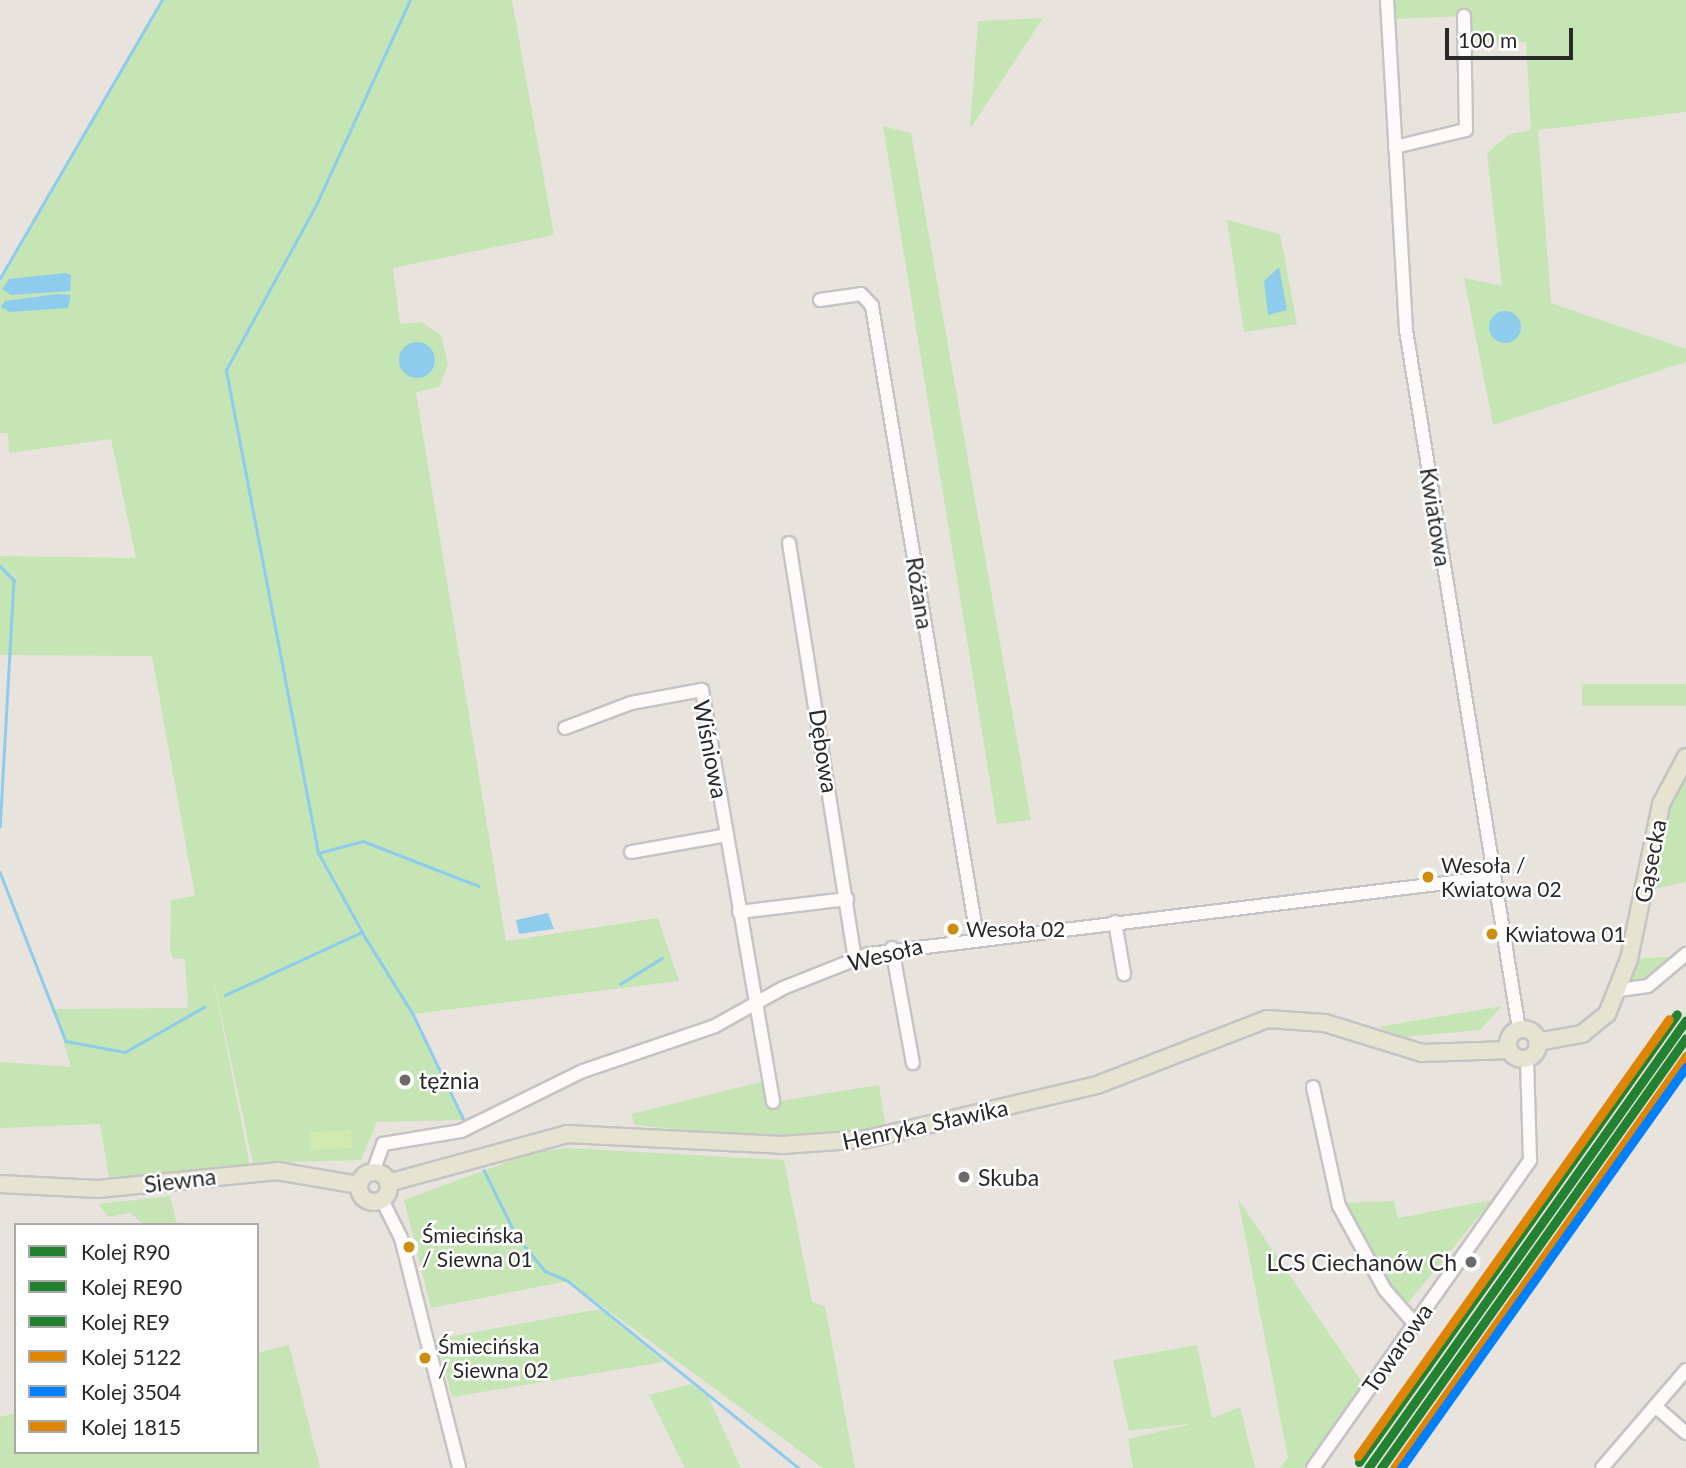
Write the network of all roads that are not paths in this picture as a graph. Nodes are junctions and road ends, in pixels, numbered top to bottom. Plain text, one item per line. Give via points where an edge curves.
1 (1387, 0) edge
2 (1464, 16) dead end
3 (1395, 147) junction
4 (820, 300) dead end
5 (789, 543) dead end
6 (565, 728) dead end
7 (1686, 757) edge
8 (727, 835) junction
9 (631, 852) dead end
10 (1494, 877) junction
11 (847, 899) junction
12 (739, 912) junction
13 (1115, 922) junction
14 (977, 937) junction
15 (892, 948) junction
16 (1686, 954) edge
17 (855, 958) junction
18 (1124, 974) dead end
19 (1619, 990) junction
20 (755, 1004) junction
21 (1512, 1040) junction
22 (1537, 1042) junction
23 (1527, 1058) junction
24 (912, 1063) dead end
25 (1313, 1087) dead end
26 (773, 1102) dead end
27 (373, 1172) junction
28 (388, 1183) junction
29 (0, 1184) edge
30 (358, 1185) junction
31 (382, 1200) junction
32 (1414, 1323) junction
33 (1686, 1370) edge
34 (1655, 1406) junction
35 (1686, 1433) edge
36 (459, 1468) edge
37 (1313, 1468) edge
38 (1602, 1468) edge

1 - 3 street, Kwiatowa
2 - 3 street via 1466,131
3 - 10 street, Kwiatowa via 1406,330
4 - 14 street, Różana via 861,294 872,306
5 - 11 street, Dębowa
6 - 8 street, Wiśniowa via 631,703 702,690
7 - 19 main road, Gąsecka via 1661,804
8 - 9 street
8 - 12 street, Wiśniowa
10 - 13 street, Wesoła
10 - 21 street, Kwiatowa
11 - 12 street
11 - 17 street, Dębowa
12 - 20 street, Wiśniowa
13 - 14 street, Wesoła
13 - 18 street
14 - 15 street, Wesoła
15 - 17 street, Wesoła
15 - 24 street
16 - 19 street via 1648,986
17 - 20 street, Wesoła
19 - 22 main road, Gąsecka via 1595,1026
20 - 26 street, Wiśniowa
20 - 27 street, Wesoła via 715,1026 572,1076 461,1131 383,1144
21 - 22 main road
21 - 23 main road
21 - 28 main road, Henryka Sławika via 1432,1054 1314,1021 1267,1020 1097,1085 867,1139 782,1145 566,1134
22 - 23 main road
23 - 32 street, Towarowa via 1534,1143 1530,1160
25 - 32 street via 1339,1206 1385,1290
27 - 28 main road
27 - 30 main road
28 - 31 main road
29 - 30 main road, Siewna via 98,1189 277,1171
30 - 31 main road via 366,1201
31 - 36 street via 401,1238
32 - 37 street, Towarowa
33 - 34 street
34 - 35 street
34 - 38 street

